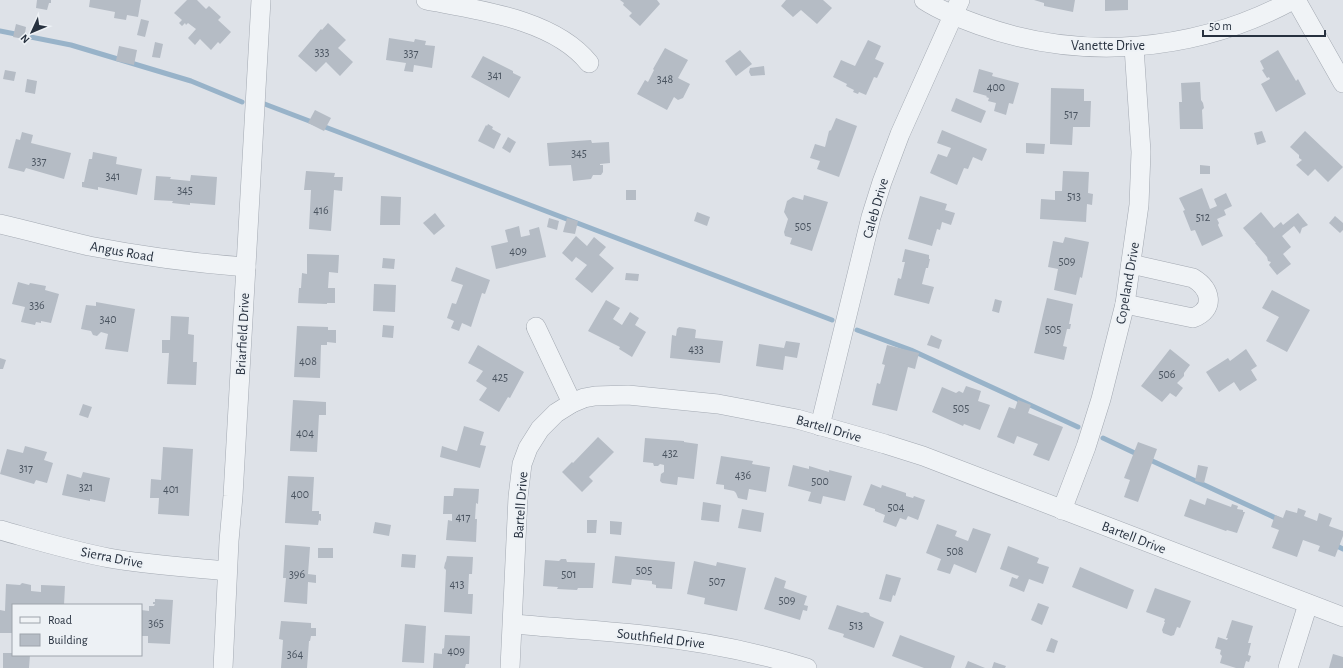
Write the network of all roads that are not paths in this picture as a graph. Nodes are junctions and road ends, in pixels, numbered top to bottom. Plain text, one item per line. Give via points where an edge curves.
1 (261, 0) edge
2 (426, 0) edge
3 (924, 0) edge
4 (1294, 0) edge
5 (957, 8) edge
6 (1134, 47) junction
7 (589, 63) dead end
8 (1343, 83) edge
9 (0, 224) edge
10 (1131, 264) junction
11 (246, 267) junction
12 (1125, 304) junction
13 (536, 327) dead end
14 (572, 403) junction
15 (820, 426) junction
16 (1062, 510) junction
17 (0, 530) edge
18 (227, 571) junction
19 (1308, 604) junction
20 (1343, 617) edge
21 (513, 624) junction
22 (223, 668) edge
23 (510, 668) edge
24 (807, 668) edge
25 (1288, 668) edge

1 - 11 street, Briarfield Drive
2 - 7 street via 493,13 526,23 571,45
3 - 5 street, Vanette Drive
4 - 6 street, Vanette Drive via 1257,18 1214,33
4 - 8 street
5 - 6 street, Vanette Drive via 998,32 1040,42 1083,47
5 - 15 street, Caleb Drive via 900,134 882,182 871,217
6 - 10 street, Copeland Drive via 1141,152 1139,205
9 - 11 street, Angus Road via 89,246 200,264
10 - 12 street, Copeland Drive
10 - 12 street via 1193,278 1200,282 1206,291 1208,306 1200,315 1193,318
11 - 18 street, Briarfield Drive
12 - 16 street, Copeland Drive via 1101,399
13 - 14 street
14 - 15 street, Bartell Drive via 595,396 628,395 718,404
14 - 21 street, Bartell Drive via 556,412 540,429 522,464 518,498
15 - 16 street, Bartell Drive via 923,456
16 - 19 street, Bartell Drive
17 - 18 street, Sierra Drive via 108,558
18 - 22 street, Briarfield Drive
19 - 20 street, Bartell Drive
19 - 25 street
21 - 23 street, Bartell Drive
21 - 24 street, Southfield Drive via 643,634 705,643

